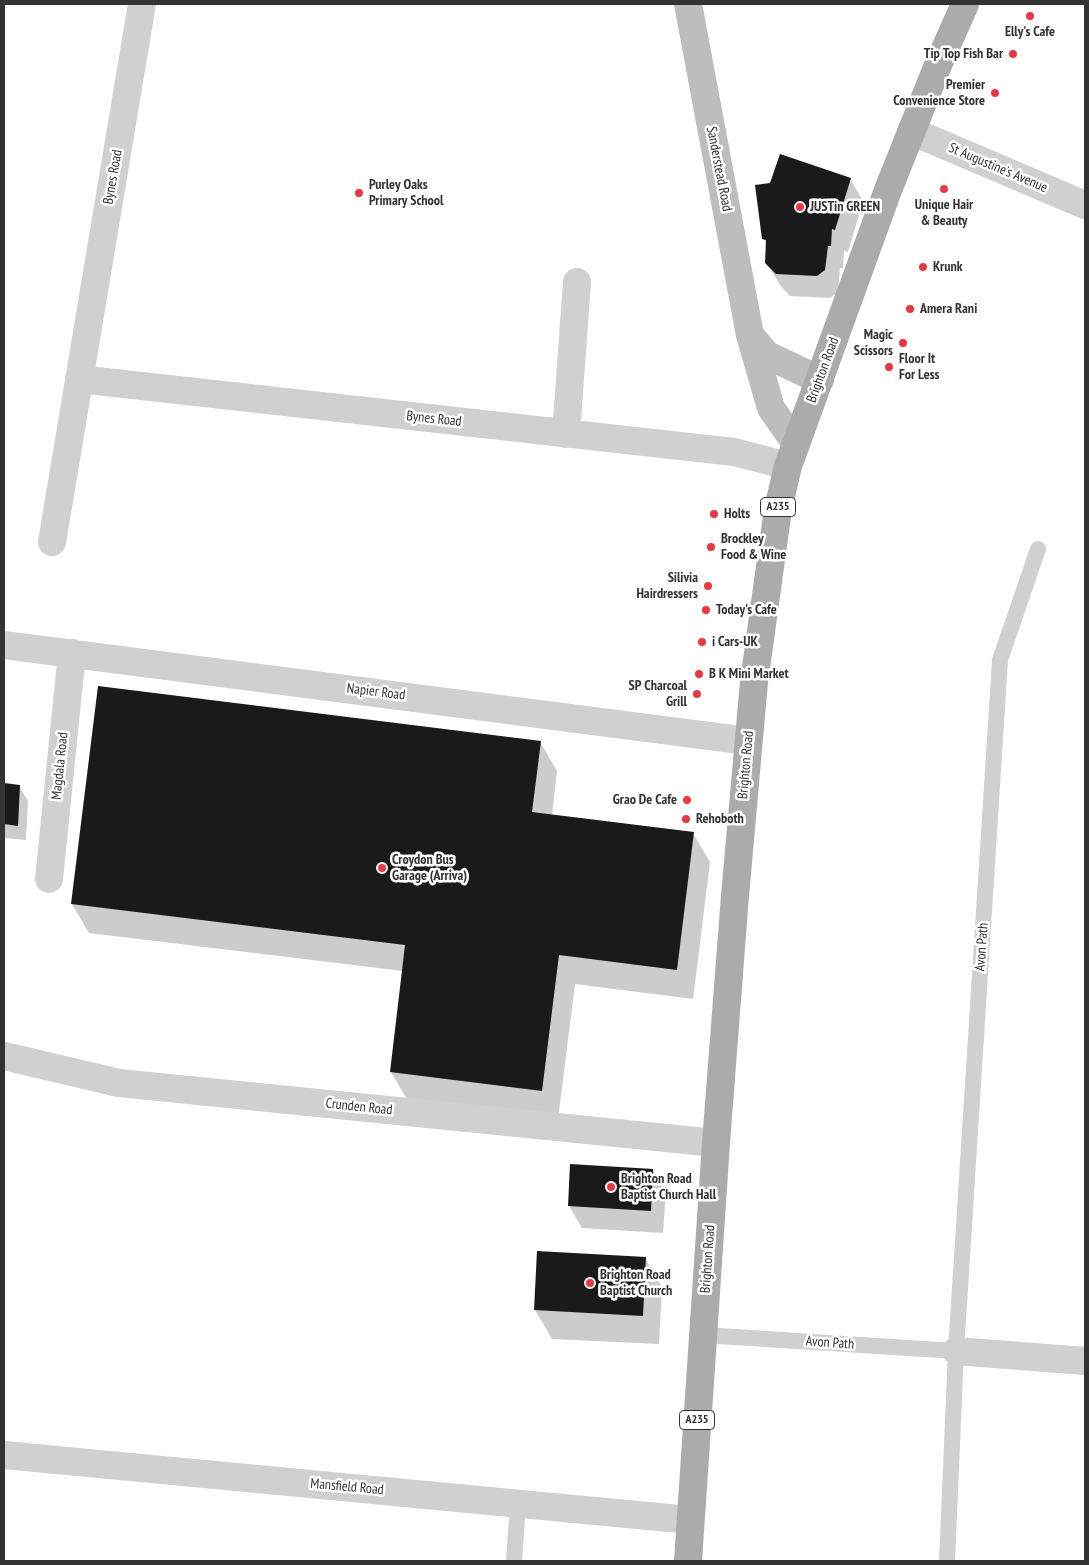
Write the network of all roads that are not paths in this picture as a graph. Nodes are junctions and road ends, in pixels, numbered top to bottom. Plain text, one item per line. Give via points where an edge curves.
1 (142, 4) edge
2 (688, 4) edge
3 (966, 4) edge
4 (911, 130) junction
5 (1085, 205) edge
6 (577, 282) dead end
7 (750, 335) junction
8 (79, 379) junction
9 (820, 380) junction
10 (566, 434) junction
11 (792, 455) junction
12 (52, 542) dead end
13 (1038, 549) dead end
14 (4, 645) edge
15 (72, 653) junction
16 (748, 741) junction
17 (49, 879) dead end
18 (4, 1056) edge
19 (716, 1143) junction
20 (703, 1335) junction
21 (956, 1351) junction
22 (1085, 1361) edge
23 (4, 1455) edge
24 (518, 1504) junction
25 (690, 1520) junction
26 (514, 1561) edge
27 (688, 1561) edge
28 (947, 1561) edge

1 - 8 street, Bynes Road
2 - 7 main road, Sanderstead Road
3 - 4 main road, Brighton Road / A235
4 - 5 street, St Augustine's Avenue
4 - 9 main road, Brighton Road / A235
6 - 10 street
7 - 9 main road, Sanderstead Road via 767,355
7 - 11 main road, Sanderstead Road via 772,408
8 - 10 street, Bynes Road
8 - 12 street, Bynes Road
9 - 11 main road, Brighton Road / A235
10 - 11 street, Bynes Road
11 - 16 main road, Brighton Road / A235 via 772,546
13 - 21 lane, Avon Path via 1000,660
14 - 15 street, Napier Road
15 - 16 street, Napier Road
15 - 17 street, Magdala Road
16 - 19 main road, Brighton Road / A235
18 - 19 street, Crunden Road via 119,1083
19 - 20 main road, Brighton Road / A235
20 - 21 lane, Avon Path
20 - 25 main road, Brighton Road / A235
21 - 22 street, Avon Path
21 - 28 lane, Avon Path
23 - 24 street, Mansfield Road
24 - 25 street, Mansfield Road
24 - 26 lane
25 - 27 main road, Brighton Road / A235

